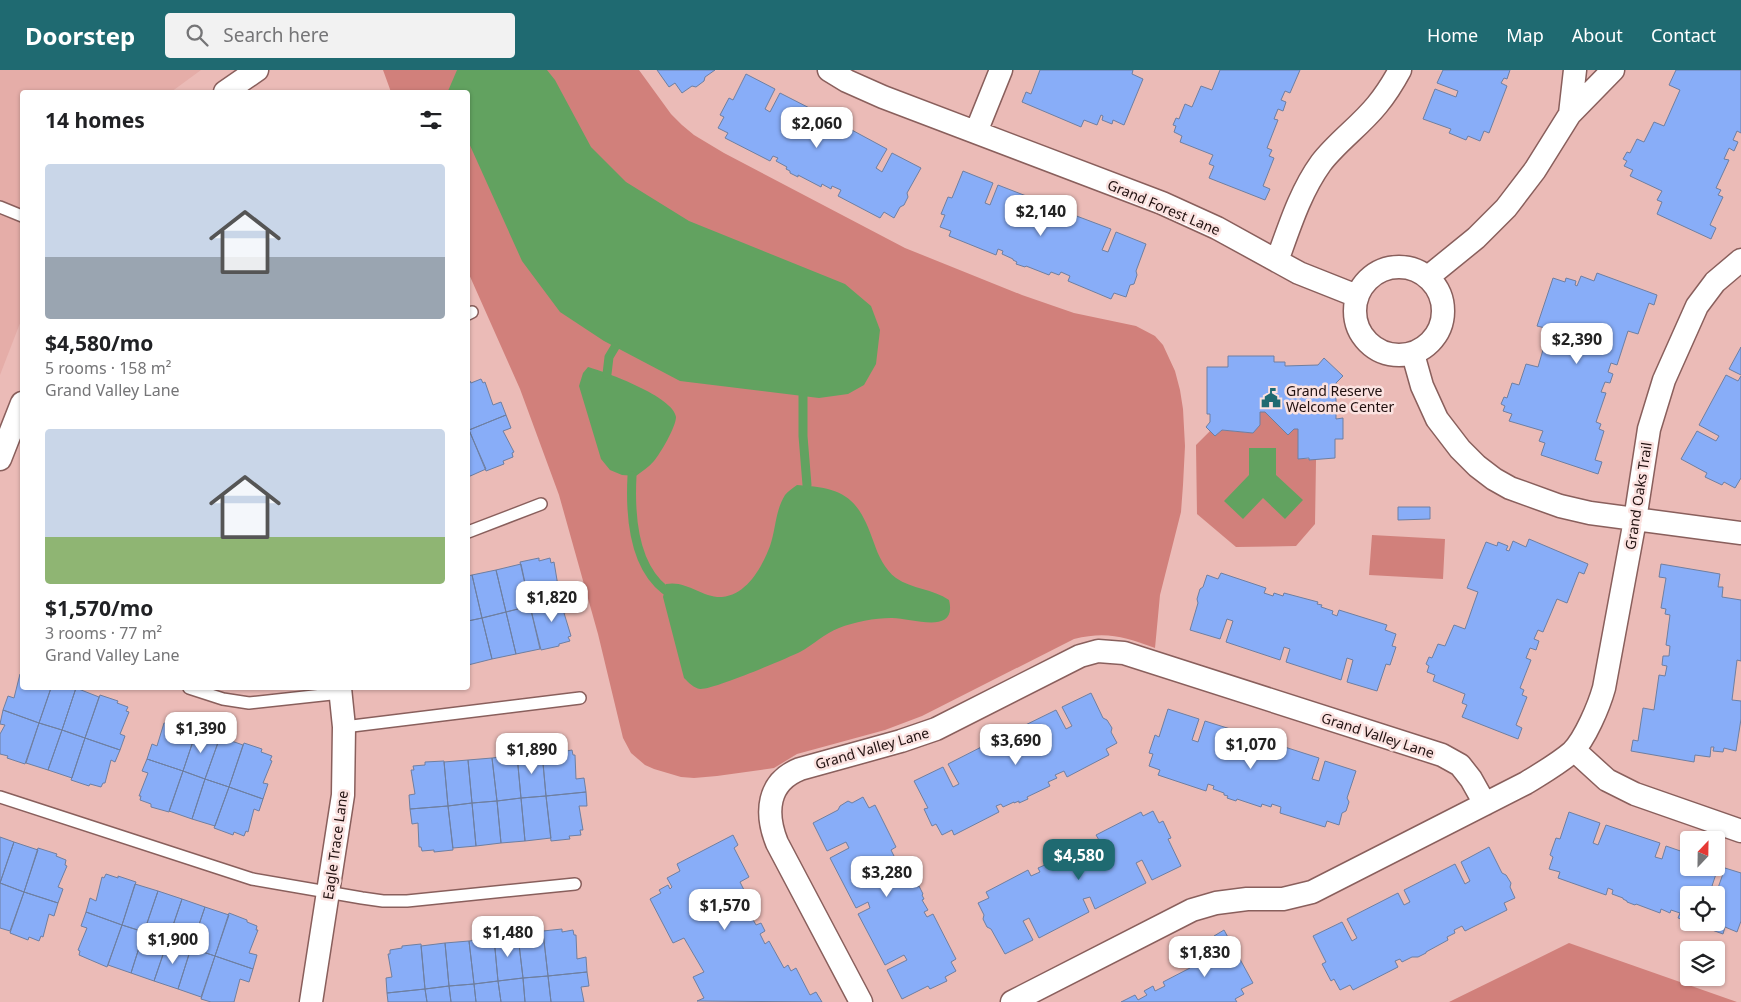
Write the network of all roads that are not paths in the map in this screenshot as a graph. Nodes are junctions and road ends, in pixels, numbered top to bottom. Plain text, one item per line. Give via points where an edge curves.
1 (257, 70) edge
2 (829, 70) edge
3 (1001, 70) edge
4 (1400, 70) edge
5 (1575, 70) edge
6 (1613, 70) edge
7 (228, 90) edge
8 (1570, 114) junction
9 (976, 132) junction
10 (0, 207) edge
11 (20, 215) edge
12 (1741, 260) edge
13 (1277, 261) junction
14 (1428, 278) junction
15 (1357, 296) junction
16 (1413, 354) junction
17 (20, 415) edge
18 (0, 459) edge
19 (541, 504) dead end
20 (1635, 520) junction
21 (470, 531) edge
22 (1741, 533) edge
23 (195, 690) edge
24 (341, 690) edge
25 (580, 698) dead end
26 (344, 727) junction
27 (1574, 750) junction
28 (0, 797) edge
29 (1485, 804) junction
30 (1741, 831) edge
31 (574, 884) dead end
32 (329, 893) junction
33 (311, 1002) edge
34 (861, 1002) edge
35 (1012, 1002) edge

1 - 7 street
2 - 9 street, Grand Forest Lane via 883,97
3 - 9 street
4 - 13 street via 1376,106 1327,155 1312,176
5 - 8 street
6 - 8 street
8 - 14 street via 1535,170 1506,208
9 - 13 street, Grand Forest Lane via 1162,203
10 - 11 lane
12 - 20 street, Grand Oaks Trail via 1715,282 1697,306 1664,380 1649,429
13 - 15 street, Grand Forest Lane via 1315,281
14 - 15 street via 1417,270 1390,267 1367,280
14 - 16 street via 1438,290 1443,304 1443,320 1438,335
15 - 16 street via 1355,318 1369,345 1383,353
16 - 20 street via 1422,386 1437,419 1468,457 1494,479 1531,497 1560,506
17 - 18 street
19 - 21 lane
20 - 22 street
20 - 27 street, Grand Oaks Trail via 1602,698
23 - 24 lane via 249,703
24 - 26 street, Eagle Trace Lane
25 - 26 lane
26 - 32 street, Eagle Trace Lane via 343,795
27 - 29 street via 1549,769
27 - 30 street via 1607,780 1635,794
28 - 32 lane via 252,879
29 - 34 street, Grand Valley Lane via 1460,765 1442,755 1124,654 1098,652 1080,656 936,729 800,769 789,774 778,786 769,814 771,829
29 - 35 street via 1312,892 1283,899 1216,903 1192,910
31 - 32 lane via 407,901
32 - 33 street, Eagle Trace Lane

